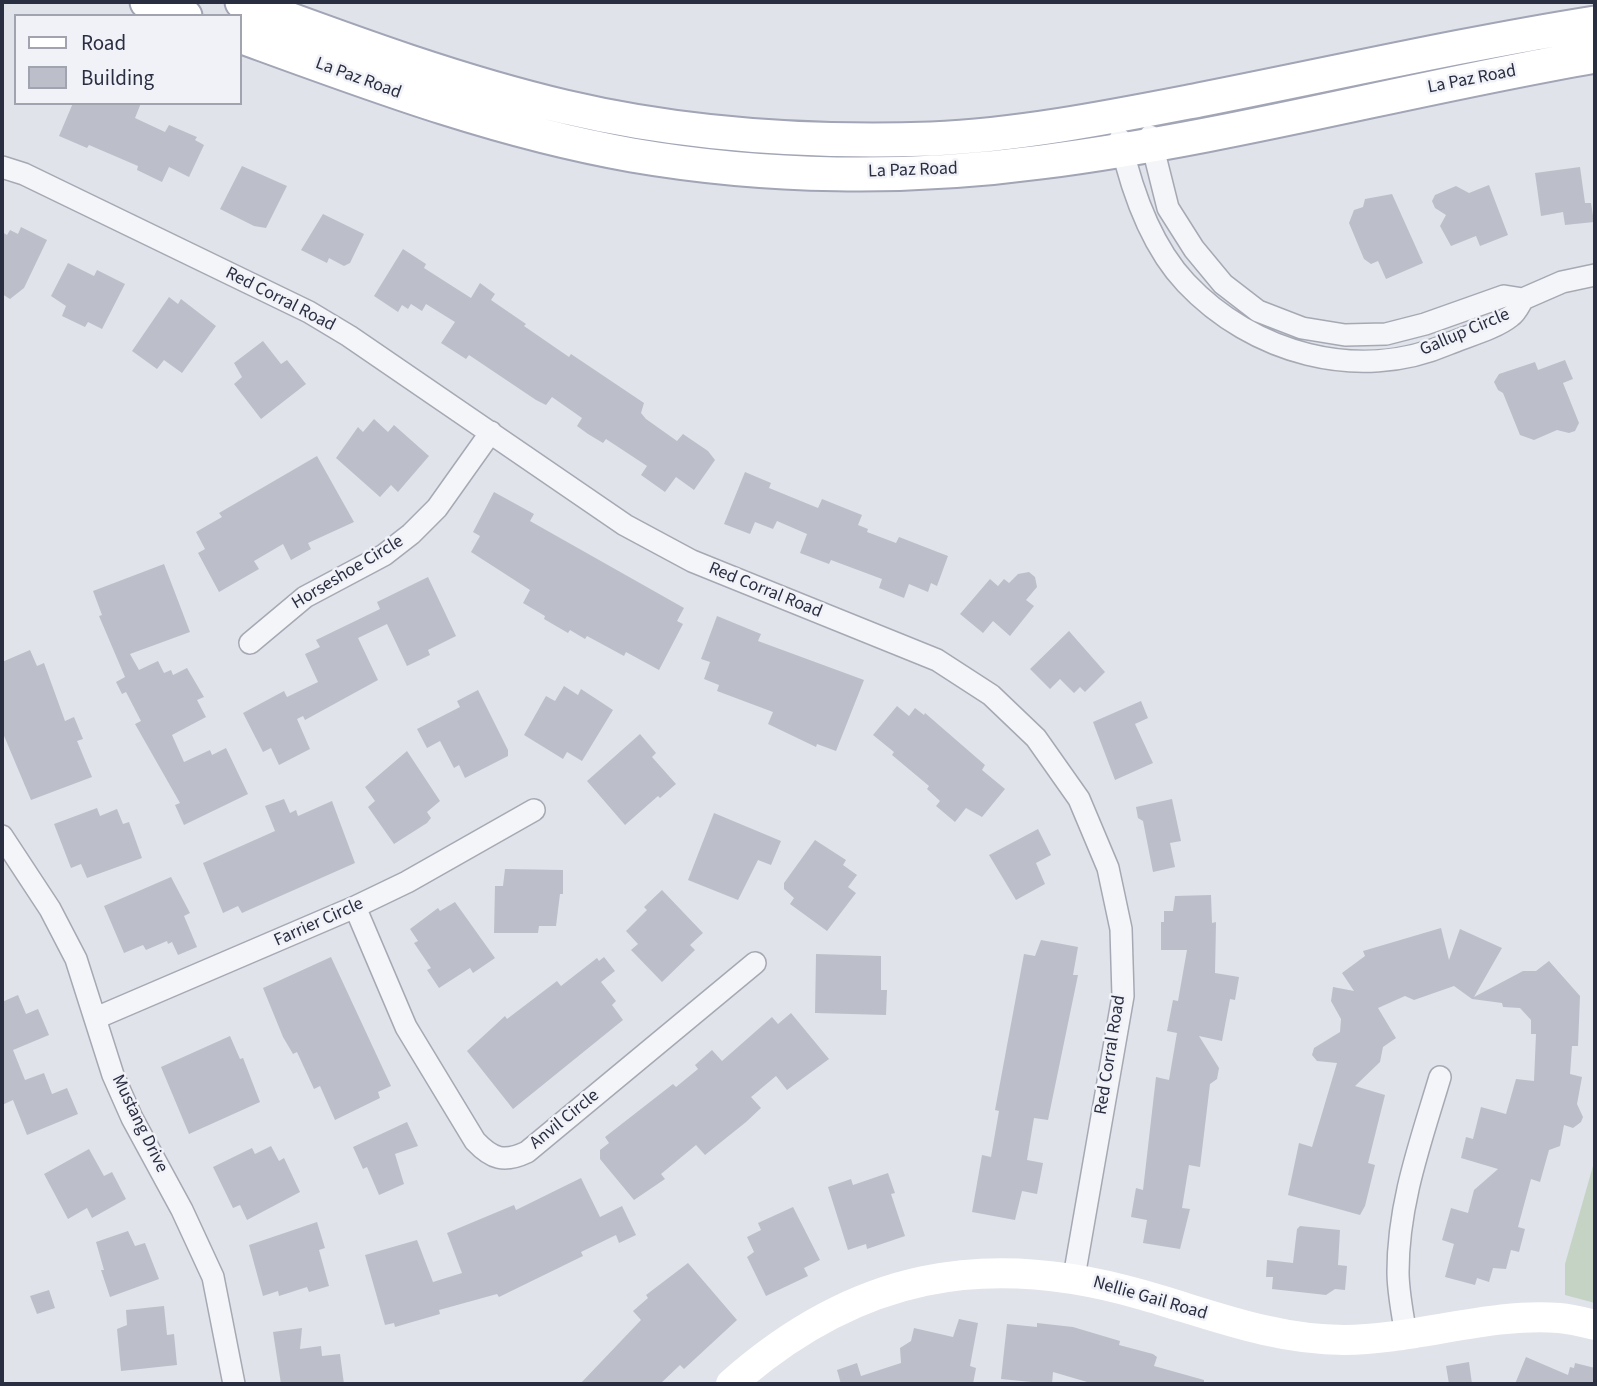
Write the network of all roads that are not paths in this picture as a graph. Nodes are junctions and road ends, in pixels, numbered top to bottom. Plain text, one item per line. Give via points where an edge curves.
1 (147, 2) edge
2 (242, 2) edge
3 (180, 14) edge
4 (1595, 23) edge
5 (242, 37) edge
6 (1595, 57) edge
7 (1130, 113) junction
8 (1137, 147) junction
9 (2, 167) edge
10 (1595, 275) edge
11 (1523, 299) junction
12 (491, 432) junction
13 (250, 643) dead end
14 (534, 810) dead end
15 (2, 836) edge
16 (355, 907) junction
17 (755, 963) dead end
18 (96, 1018) junction
19 (1440, 1077) dead end
20 (1074, 1277) junction
21 (1595, 1325) edge
22 (1406, 1336) junction
23 (234, 1384) edge
24 (731, 1384) edge

1 - 3 main road
2 - 7 main road, La Paz Road via 406,62 494,88 568,108 706,131 776,137 933,139
4 - 7 main road, La Paz Road
5 - 8 main road, La Paz Road via 484,121 675,161 791,172 872,173 1040,163
6 - 8 main road, La Paz Road
7 - 8 street, Gallup Circle
7 - 8 street, Gallup Circle
8 - 11 street, Gallup Circle via 1194,249 1223,284 1258,312 1302,328 1345,335 1386,334 1504,296
8 - 11 street, Gallup Circle via 1146,219 1163,251 1185,282 1254,337 1298,353 1340,361 1388,360 1434,350 1512,316
9 - 12 street, Red Corral Road via 309,312
10 - 11 street, Gallup Circle via 1562,282
12 - 13 street, Horseshoe Circle via 436,508 411,534 384,555 305,597
12 - 20 street, Red Corral Road via 625,524 692,561 937,660 991,695 1036,738 1058,768 1079,799 1108,868 1121,929 1123,996
14 - 16 street, Farrier Circle
15 - 18 street, Mustang Drive via 76,959
16 - 17 street, Anvil Circle via 406,1027 475,1141 488,1155 500,1159 527,1152
16 - 18 street, Farrier Circle
18 - 23 street, Mustang Drive via 132,1118 213,1277
19 - 22 street via 1407,1188 1400,1229 1398,1275
20 - 22 street, Nellie Gail Road via 1232,1324 1289,1336 1343,1340
20 - 24 street, Nellie Gail Road via 1012,1271 956,1275 895,1287 805,1327
21 - 22 street, Nellie Gail Road via 1558,1317 1516,1319

